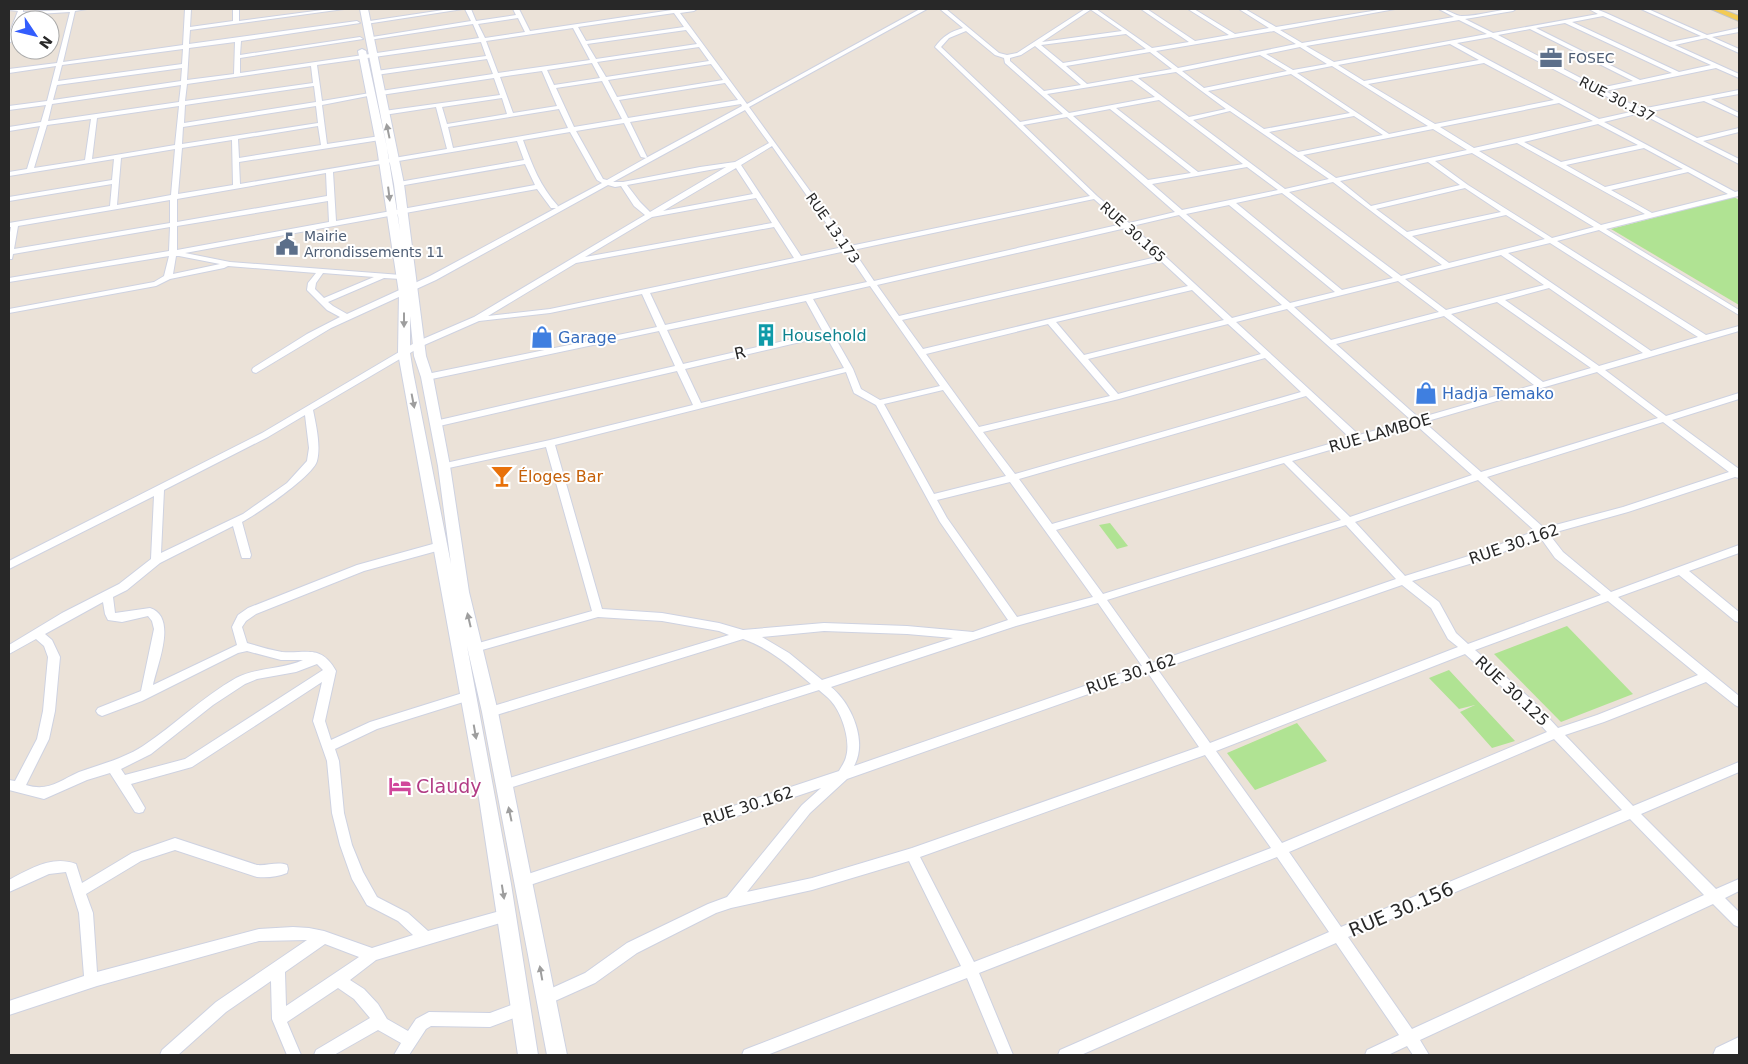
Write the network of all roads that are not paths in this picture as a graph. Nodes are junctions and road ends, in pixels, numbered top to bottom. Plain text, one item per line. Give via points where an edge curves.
1 (84, 9) edge
2 (188, 9) edge
3 (236, 9) edge
4 (341, 9) edge
5 (364, 9) edge
6 (460, 9) edge
7 (468, 9) edge
8 (516, 9) edge
9 (694, 9) edge
10 (912, 9) edge
11 (1088, 9) edge
12 (1093, 9) edge
13 (1155, 9) edge
14 (1191, 9) edge
15 (1242, 9) edge
16 (1392, 9) edge
17 (1442, 9) edge
18 (1513, 9) edge
19 (1592, 9) edge
20 (1644, 9) edge
21 (1715, 9) edge
22 (1724, 9) edge
23 (60, 10) edge
24 (73, 10) edge
25 (675, 10) edge
26 (925, 10) edge
27 (1145, 10) edge
28 (943, 11) edge
29 (1604, 14) junction
30 (1739, 15) edge
31 (519, 16) junction
32 (1461, 18) junction
33 (1739, 19) edge
34 (360, 21) junction
35 (1566, 21) junction
36 (236, 23) junction
37 (475, 23) junction
38 (575, 27) junction
39 (686, 28) junction
40 (1275, 28) junction
41 (1531, 28) junction
42 (187, 29) junction
43 (968, 29) junction
44 (1739, 30) edge
45 (1127, 32) junction
46 (528, 33) junction
47 (1494, 35) junction
48 (1234, 36) junction
49 (1706, 37) junction
50 (364, 38) junction
51 (238, 40) junction
52 (483, 40) junction
53 (1194, 42) junction
54 (583, 43) junction
55 (1452, 43) junction
56 (1036, 44) junction
57 (1670, 44) junction
58 (699, 45) junction
59 (1300, 45) junction
60 (185, 47) junction
61 (1152, 50) junction
62 (1739, 51) edge
63 (1262, 53) junction
64 (368, 56) junction
65 (238, 57) junction
66 (1007, 57) junction
67 (490, 58) junction
68 (1484, 60) junction
69 (592, 61) junction
70 (713, 62) junction
71 (59, 64) junction
72 (314, 64) junction
73 (1063, 65) junction
74 (1332, 65) junction
75 (184, 66) junction
76 (1717, 66) junction
77 (544, 69) junction
78 (1177, 70) junction
79 (9, 71) edge
80 (1292, 72) junction
81 (376, 74) junction
82 (1678, 74) junction
83 (237, 75) junction
84 (497, 76) junction
85 (1739, 76) edge
86 (1132, 77) junction
87 (603, 80) junction
88 (726, 81) junction
89 (1640, 82) junction
90 (54, 83) junction
91 (184, 83) junction
92 (1362, 83) junction
93 (316, 84) junction
94 (1085, 85) junction
95 (552, 87) junction
96 (1203, 90) junction
97 (1599, 90) junction
98 (1739, 92) edge
99 (381, 93) junction
100 (1042, 93) junction
101 (370, 95) junction
102 (503, 96) junction
103 (1158, 98) junction
104 (1706, 99) junction
105 (615, 100) junction
106 (1560, 101) junction
107 (48, 103) junction
108 (182, 103) junction
109 (319, 103) junction
110 (744, 104) junction
111 (439, 106) junction
112 (1111, 106) junction
113 (561, 107) junction
114 (9, 108) edge
115 (1232, 109) junction
116 (1642, 111) junction
117 (384, 113) junction
118 (1066, 114) junction
119 (1355, 114) junction
120 (511, 115) junction
121 (1739, 115) edge
122 (94, 117) junction
123 (1188, 118) junction
124 (626, 120) junction
125 (1599, 121) junction
126 (44, 124) junction
127 (321, 124) junction
128 (1018, 124) junction
129 (180, 126) junction
130 (444, 126) junction
131 (1432, 126) junction
132 (573, 129) junction
133 (9, 130) edge
134 (1739, 130) edge
135 (1263, 131) junction
136 (1387, 135) junction
137 (235, 138) junction
138 (380, 138) junction
139 (520, 138) junction
140 (1697, 140) junction
141 (1518, 141) junction
142 (773, 143) junction
143 (324, 146) junction
144 (1645, 146) junction
145 (178, 148) junction
146 (450, 149) junction
147 (1474, 150) junction
148 (1298, 154) junction
149 (118, 157) junction
150 (644, 157) junction
151 (394, 159) junction
152 (1428, 159) junction
153 (236, 161) junction
154 (384, 161) junction
155 (528, 161) junction
156 (88, 162) junction
157 (1739, 162) edge
158 (737, 164) junction
159 (1247, 164) junction
160 (1562, 164) junction
161 (1689, 170) junction
162 (30, 171) junction
163 (329, 171) junction
164 (9, 174) edge
165 (1197, 174) junction
166 (116, 181) junction
167 (1336, 181) junction
168 (604, 182) junction
169 (1146, 183) junction
170 (399, 184) junction
171 (623, 184) junction
172 (237, 186) junction
173 (540, 186) junction
174 (1466, 186) junction
175 (1605, 189) junction
176 (1284, 192) junction
177 (1738, 194) edge
178 (174, 196) junction
179 (756, 196) junction
180 (1095, 197) junction
181 (9, 198) edge
182 (330, 198) junction
183 (1232, 203) junction
184 (554, 206) junction
185 (113, 208) junction
186 (1370, 208) junction
187 (396, 212) junction
188 (1509, 212) junction
189 (1180, 213) junction
190 (650, 215) junction
191 (1651, 215) junction
192 (174, 223) junction
193 (333, 223) junction
194 (12, 224) edge
195 (775, 225) junction
196 (1127, 225) junction
197 (1601, 228) junction
198 (1406, 235) junction
199 (1552, 241) junction
200 (848, 248) junction
201 (173, 253) junction
202 (1502, 253) junction
203 (10, 255) edge
204 (798, 258) junction
205 (1162, 258) junction
206 (572, 262) junction
207 (230, 264) junction
208 (1449, 267) junction
209 (321, 271) junction
210 (384, 276) junction
211 (168, 277) junction
212 (1397, 279) junction
213 (9, 280) edge
214 (872, 283) junction
215 (406, 286) junction
216 (1549, 286) junction
217 (1194, 288) junction
218 (646, 291) junction
219 (1341, 293) junction
220 (808, 298) junction
221 (1498, 299) junction
222 (323, 301) junction
223 (1287, 305) junction
224 (9, 311) edge
225 (1444, 313) junction
226 (1739, 313) edge
227 (347, 317) junction
228 (898, 319) junction
229 (477, 320) junction
230 (1230, 320) junction
231 (1050, 321) junction
232 (662, 328) junction
233 (1739, 328) edge
234 (829, 333) junction
235 (1705, 338) junction
236 (1329, 343) junction
237 (419, 344) junction
238 (922, 352) junction
239 (404, 353) junction
240 (1649, 353) junction
241 (1267, 355) junction
242 (1082, 358) junction
243 (681, 366) junction
244 (849, 369) junction
245 (1598, 369) junction
246 (256, 370) dead end
247 (427, 377) junction
248 (1542, 386) junction
249 (945, 387) junction
250 (1307, 393) junction
251 (1739, 396) edge
252 (1116, 397) junction
253 (879, 403) junction
254 (698, 407) junction
255 (309, 411) junction
256 (1663, 420) junction
257 (1419, 422) junction
258 (435, 424) junction
259 (977, 430) junction
260 (1357, 439) junction
261 (550, 443) junction
262 (1287, 461) junction
263 (444, 466) junction
264 (1738, 473) edge
265 (1480, 476) junction
266 (1012, 478) junction
267 (159, 488) junction
268 (932, 498) junction
269 (237, 521) junction
270 (1348, 521) junction
271 (1050, 528) junction
272 (1542, 532) junction
273 (440, 546) junction
274 (1739, 549) edge
275 (246, 555) dead end
276 (156, 560) junction
277 (9, 565) edge
278 (1680, 570) junction
279 (1403, 580) junction
280 (107, 595) junction
281 (1611, 596) junction
282 (1099, 599) junction
283 (598, 612) junction
284 (1739, 618) edge
285 (1015, 622) junction
286 (38, 634) junction
287 (745, 634) junction
288 (974, 636) junction
289 (243, 647) junction
290 (475, 648) junction
291 (1465, 649) junction
292 (9, 650) edge
293 (319, 658) junction
294 (1148, 668) junction
295 (330, 672) junction
296 (1708, 676) junction
297 (821, 685) junction
298 (147, 694) junction
299 (468, 696) junction
300 (1739, 702) edge
301 (102, 711) dead end
302 (490, 712) junction
303 (1556, 734) junction
304 (328, 747) junction
305 (1207, 749) junction
306 (113, 767) junction
307 (1739, 767) edge
308 (843, 775) junction
309 (124, 781) junction
310 (504, 785) junction
311 (14, 786) edge
312 (139, 808) dead end
313 (1632, 812) junction
314 (1280, 850) junction
315 (912, 854) junction
316 (282, 869) dead end
317 (524, 880) junction
318 (1739, 885) edge
319 (9, 886) edge
320 (80, 891) junction
321 (1716, 897) junction
322 (731, 902) junction
323 (507, 915) junction
324 (1739, 921) edge
325 (1338, 936) junction
326 (324, 937) junction
327 (426, 938) junction
328 (372, 955) junction
329 (278, 968) junction
330 (970, 971) junction
331 (338, 980) junction
332 (91, 981) junction
333 (546, 998) junction
334 (9, 1008) edge
335 (522, 1008) junction
336 (279, 1019) junction
337 (379, 1021) junction
338 (1410, 1037) junction
339 (410, 1040) junction
340 (1739, 1047) edge
341 (180, 1050) edge
342 (167, 1055) edge
343 (294, 1055) edge
344 (321, 1055) edge
345 (401, 1055) edge
346 (528, 1055) edge
347 (557, 1055) edge
348 (749, 1055) edge
349 (1006, 1055) edge
350 (1065, 1055) edge
351 (1372, 1055) edge
352 (1422, 1055) edge
353 (1723, 1055) edge

1 - 24 street
2 - 42 street
3 - 36 street
4 - 36 street
5 - 34 main road
6 - 34 street
7 - 37 street
8 - 31 street
9 - 25 street
10 - 110 street
11 - 56 street
12 - 45 street
13 - 27 street
14 - 48 street
15 - 40 street
16 - 40 street
17 - 32 street, RUE 30.137
18 - 32 street
19 - 29 street
20 - 49 street
21 - 33 main road
22 - 30 main road
23 - 24 street
24 - 71 street
25 - 38 street
25 - 39 street, RUE 13.173
26 - 110 street
27 - 53 street
28 - 43 street
29 - 35 street
29 - 57 street
31 - 37 street
31 - 46 street
32 - 47 street, RUE 30.137
32 - 59 street
34 - 50 main road
34 - 51 street
35 - 41 street
35 - 82 street
36 - 42 street
37 - 50 street
37 - 52 street
38 - 46 street
38 - 54 street
39 - 54 street
39 - 58 street, RUE 13.173
40 - 48 street
40 - 59 street
41 - 47 street
41 - 89 street
42 - 60 street
43 - 66 street via 997,54
43 - 128 street, RUE 30.165 via 944,37 938,47
44 - 49 street
45 - 56 street
45 - 61 street
46 - 52 street
47 - 55 street
47 - 97 street, RUE 30.137
48 - 53 street
49 - 57 street
49 - 62 street
50 - 64 main road
50 - 65 street
51 - 60 street
51 - 65 street
52 - 64 street
52 - 67 street
53 - 61 street
54 - 69 street
55 - 68 street
55 - 74 street
56 - 66 street
56 - 73 street
57 - 76 street
58 - 69 street
58 - 70 street, RUE 13.173
59 - 63 street
59 - 74 street
60 - 71 street
60 - 75 street
61 - 73 street
61 - 78 street
63 - 78 street
63 - 80 street
64 - 72 street
64 - 81 main road
64 - 101 main road
65 - 83 street
66 - 100 street via 1006,62
67 - 81 street
67 - 84 street
68 - 92 street
68 - 106 street
69 - 77 street
69 - 87 street
70 - 87 street
70 - 88 street, RUE 13.173
71 - 79 street
71 - 90 street
72 - 83 street
72 - 93 street
73 - 94 street
74 - 80 street
74 - 92 street
75 - 90 street
75 - 91 street
76 - 82 street
76 - 85 street
77 - 84 street
77 - 95 street
78 - 86 street
78 - 96 street
80 - 96 street
80 - 119 street
81 - 99 main road
82 - 89 street
83 - 91 street
84 - 99 street
84 - 102 street
86 - 94 street
86 - 103 street
87 - 95 street
87 - 105 street
88 - 105 street
88 - 110 street, RUE 13.173
89 - 97 street
90 - 107 street
91 - 107 street
91 - 108 street
92 - 131 street
93 - 108 street
93 - 109 street
94 - 100 street
95 - 113 street
96 - 115 street
97 - 116 street, RUE 30.137
98 - 104 street
99 - 117 main road
100 - 118 street
101 - 109 street
101 - 138 main road
102 - 111 street
102 - 120 street
103 - 112 street
103 - 123 street
104 - 116 street
104 - 121 street
105 - 124 street
106 - 125 street
106 - 131 street
107 - 114 street
107 - 126 street
108 - 122 street
108 - 129 street
109 - 127 street
109 - 129 street
110 - 124 street via 728,103
110 - 142 street, RUE 13.173
110 - 150 street
110 - 168 street
111 - 117 street
111 - 130 street
112 - 118 street
112 - 165 street
113 - 120 street
113 - 132 street
115 - 123 street
115 - 135 street
116 - 125 street
116 - 140 street, RUE 30.137
151 -> 117 main road
118 - 128 street
118 - 169 street
119 - 135 street
119 - 136 street
120 - 130 street
122 - 126 street
122 - 156 street
123 - 159 street
124 - 132 street
124 - 150 street
125 - 141 street
125 - 144 street
126 - 133 street
126 - 162 street
127 - 137 street
127 - 143 street
128 - 180 street, RUE 30.165
129 - 145 street
130 - 146 street
131 - 136 street
131 - 147 street
132 - 139 street
132 - 168 street
134 - 140 street
135 - 148 street
136 - 148 street
137 - 145 street
137 - 153 street
138 - 143 street
138 - 154 main road
139 - 146 street
139 - 155 street
140 - 157 street, RUE 30.137
141 - 147 street
141 - 160 street
142 - 158 street
142 - 200 street, RUE 13.173
143 - 153 street
144 - 160 street
144 - 161 street
145 - 149 street
145 - 178 street
146 - 151 street
147 - 152 street
147 - 197 street
148 - 167 street
149 - 156 street
149 - 166 street
150 - 168 street
151 - 154 street
151 - 170 main road
152 - 167 street
152 - 174 street
153 - 172 street
154 - 163 street
154 -> 187 main road
155 - 170 street
155 - 173 street
156 - 162 street
158 - 171 street
158 - 179 street
158 - 190 street
159 - 165 street
159 - 176 street
160 - 175 street
161 - 175 street
161 - 177 street
162 - 164 street
163 - 172 street
163 - 182 street
165 - 169 street
166 - 181 street
166 - 185 street
167 - 176 street
167 - 186 street
168 - 171 street
168 - 184 street
168 - 215 street
169 - 189 street
170 - 187 main road
171 - 190 street
172 - 178 street
173 - 184 street
173 - 187 street
174 - 186 street
174 - 188 street
175 - 191 street
176 - 183 street
176 - 212 street
177 - 191 street
178 - 185 street
178 - 192 street
179 - 190 street
179 - 195 street
180 - 196 street, RUE 30.165
180 - 200 street
182 - 192 street
182 - 193 street
183 - 189 street
183 - 219 street
184 - 215 street
185 - 194 street
186 - 198 street
187 - 193 street
187 - 215 main road
188 - 198 street
188 - 199 street
189 - 196 street
189 - 223 street
190 - 206 street
191 - 197 street
192 - 201 street
192 - 203 street
193 - 201 street
194 - 203 street
195 - 204 street
195 - 206 street
196 - 205 street, RUE 30.165
196 - 214 street
197 - 199 street
197 - 226 street
198 - 208 street
199 - 202 street
199 - 235 street
200 - 204 street
200 - 214 street, RUE 13.173
201 - 207 street
201 - 211 street
201 - 213 street
202 - 208 street
202 - 216 street
204 - 218 street
205 - 217 street, RUE 30.165
205 - 228 street
206 - 229 street
207 - 209 street
207 - 211 street
208 - 212 street
209 - 210 street
209 - 222 street via 312,282 311,290
210 - 215 street
210 - 222 street
211 - 224 street via 156,284
212 - 219 street
212 - 225 street
214 - 220 street
214 - 228 street, RUE 13.173
215 - 227 street
215 - 237 main road
215 -> 239 main road
216 - 221 street
216 - 240 street
217 - 230 street, RUE 30.165
217 - 231 street
218 - 229 street via 550,311
218 - 232 street
219 - 223 street
220 - 232 street
220 - 234 street
221 - 225 street
221 - 245 street
222 - 227 street
223 - 230 street
223 - 236 street
225 - 236 street
225 - 248 street
227 - 246 street via 326,326
228 - 238 street, RUE 13.173
229 - 237 street
230 - 241 street, RUE 30.165
230 - 242 street
231 - 238 street
231 - 242 street
232 - 243 street
232 - 247 street
233 - 235 street, RUE LAMBOE
234 - 243 street, R
234 - 244 street
235 - 240 street, RUE LAMBOE
236 - 257 street
237 - 239 street
237 - 247 main road
238 - 249 street, RUE 13.173
239 - 255 street
239 -> 273 main road
240 - 245 street, RUE LAMBOE
241 - 250 street, RUE 30.165
241 - 252 street
242 - 252 street
243 - 254 street
243 - 258 street, R
244 - 253 street via 857,390
244 - 254 street
245 - 248 street, RUE LAMBOE
245 - 256 street
247 - 258 main road
248 - 257 street, RUE LAMBOE
249 - 253 street
249 - 259 street, RUE 13.173
250 - 260 street, RUE 30.165
250 - 266 street
251 - 256 street
252 - 259 street
253 - 268 street
254 - 261 street
255 - 267 street
255 - 269 street via 314,448 312,462 290,485
256 - 264 street
256 - 265 street
257 - 260 street, RUE LAMBOE
257 - 265 street
258 - 263 main road
259 - 266 street, RUE 13.173
260 - 262 street, RUE LAMBOE
261 - 263 street
261 - 283 street
262 - 270 street, RUE 30.125
262 - 271 street, RUE LAMBOE
290 -> 263 main road via 462,592
264 - 272 street, RUE 30.162 via 1625,510
265 - 270 street
265 - 272 street
266 - 268 street
266 - 271 street, RUE 13.173
267 - 276 street
267 - 277 street
268 - 285 street via 943,520
269 - 275 street
269 - 276 street
270 - 279 street, RUE 30.125
270 - 282 street
271 - 282 street, RUE 13.173
272 - 279 street, RUE 30.162 via 1479,557
272 - 281 street via 1559,555
273 - 289 street via 361,568 252,611 242,618 237,627
273 - 299 main road
274 - 278 street
276 - 280 street via 123,587
278 - 281 street
278 - 284 street
279 - 291 street, RUE 30.125 via 1435,605 1452,636
279 - 294 street, RUE 30.162
280 - 286 street
280 - 298 street via 112,617 150,612 158,621 159,634 147,679
281 - 291 street
281 - 296 street
282 - 285 street
282 - 294 street, RUE 13.173
283 - 287 street via 662,617
283 - 290 street
285 - 288 street
286 - 292 street
286 - 311 street via 48,643 54,657 49,711 43,739
287 - 288 street via 824,627
287 - 297 street via 785,656
287 - 302 street
288 - 297 street
289 - 293 street via 281,656
289 - 298 street
290 - 302 main road
291 - 303 street, RUE 30.125 via 1517,692
291 - 305 street
293 - 295 street
293 - 306 street via 296,668 241,680 147,750
294 - 305 street, RUE 13.173
294 - 308 street, RUE 30.162
295 - 304 street via 319,721
295 - 309 street via 188,763
296 - 300 street
296 - 303 street
297 - 308 street via 842,708 851,730 853,754
297 - 310 street
298 - 301 street
299 - 304 street via 374,725
299 -> 323 main road
302 - 310 main road
303 - 313 street, RUE 30.125
303 - 314 street
304 - 327 street via 335,772 342,832 357,875 368,896 378,906 404,917
305 - 314 street, RUE 13.173
305 - 315 street
306 - 309 street
306 - 311 street via 44,794
307 - 313 street, RUE 30.156
308 - 317 street, RUE 30.162
308 - 322 street via 806,809
309 - 312 street
317 -> 310 main road
313 - 321 street, RUE 30.125
313 - 325 street, RUE 30.156
314 - 325 street, RUE 13.173
314 - 330 street
315 - 322 street via 812,884
315 - 330 street
316 - 320 street via 257,871 175,844 137,857
333 -> 317 main road
318 - 321 street
319 - 320 street via 61,865 71,868
320 - 332 street via 86,913
321 - 324 street, RUE 30.125
321 - 338 street
322 - 333 street via 632,948 590,978
323 - 327 street
323 - 335 main road
325 - 338 street, RUE 13.173
325 - 350 street, RUE 30.156
326 - 328 street
326 - 329 street
326 - 332 street via 294,933 259,936
327 - 328 street
328 - 331 street
329 - 336 street
329 - 341 street via 221,1008
330 - 348 street
330 - 349 street
331 - 336 street
331 - 337 street via 359,994
332 - 334 street
333 - 347 main road
335 - 339 street via 490,1020 429,1018
335 - 346 main road
336 - 343 street
337 - 339 street
337 - 344 street
338 - 351 street
338 - 352 street, RUE 13.173
339 - 345 street
340 - 353 main road
341 - 342 street

